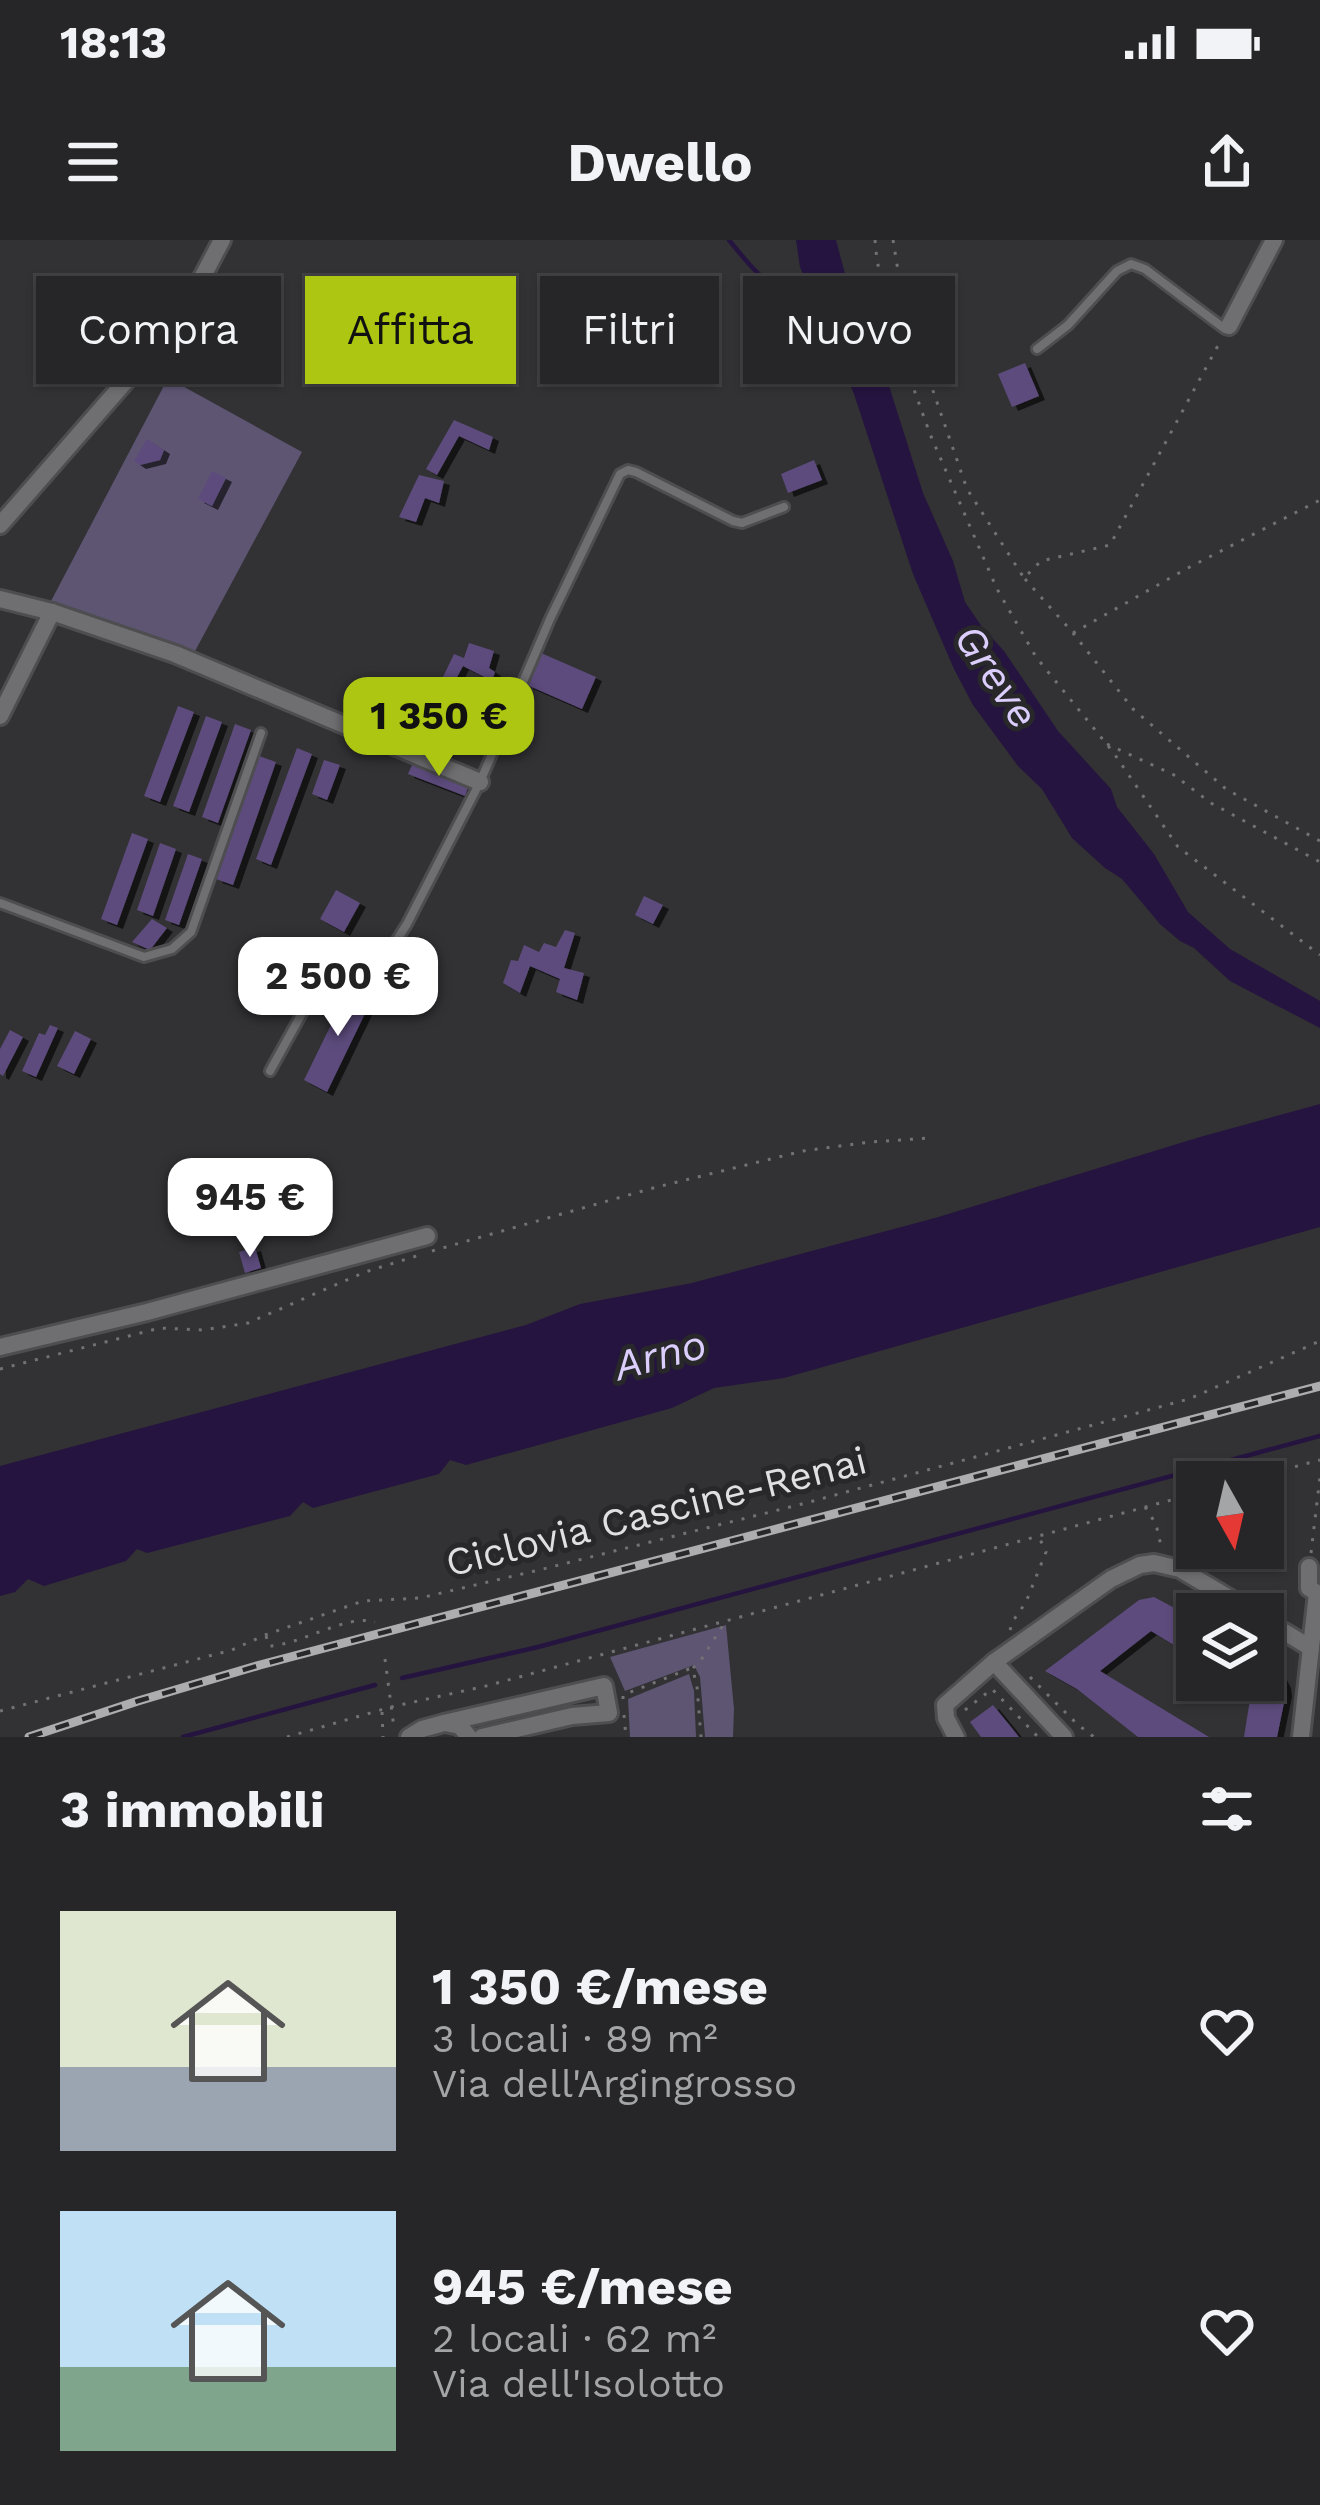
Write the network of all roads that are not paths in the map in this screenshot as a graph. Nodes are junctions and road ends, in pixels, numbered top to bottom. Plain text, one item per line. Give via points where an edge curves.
1 (222, 240) edge
2 (1274, 240) edge
3 (1228, 328) joint
4 (1037, 350) dead end
5 (784, 507) dead end
6 (0, 525) edge
7 (0, 598) edge
8 (52, 612) junction
9 (0, 716) edge
10 (261, 733) dead end
11 (480, 782) junction
12 (0, 903) edge
13 (270, 1071) dead end
14 (427, 1236) dead end
15 (0, 1347) edge
16 (1315, 1562) edge
17 (1220, 1593) edge
18 (1318, 1593) edge
19 (1284, 1631) edge
20 (1311, 1648) junction
21 (994, 1662) junction
22 (444, 1723) junction
23 (409, 1737) edge
24 (469, 1737) edge
25 (482, 1737) edge
26 (956, 1737) edge
27 (1064, 1737) edge
28 (1301, 1737) edge

1 - 6 street via 175,322
2 - 3 street
3 - 4 lane via 1131,264
5 - 11 lane via 742,523 636,472 620,474
7 - 8 street
8 - 9 street
8 - 11 street
10 - 12 lane via 190,932 172,949 145,957
11 - 13 lane via 385,960 321,979
14 - 15 street
16 - 18 street via 1309,1588
17 - 21 street via 1168,1564 1140,1565
18 - 20 street
19 - 20 street
20 - 28 street
21 - 26 street via 945,1705
21 - 27 street
22 - 23 street
22 - 24 street
22 - 25 street via 604,1686 609,1713

